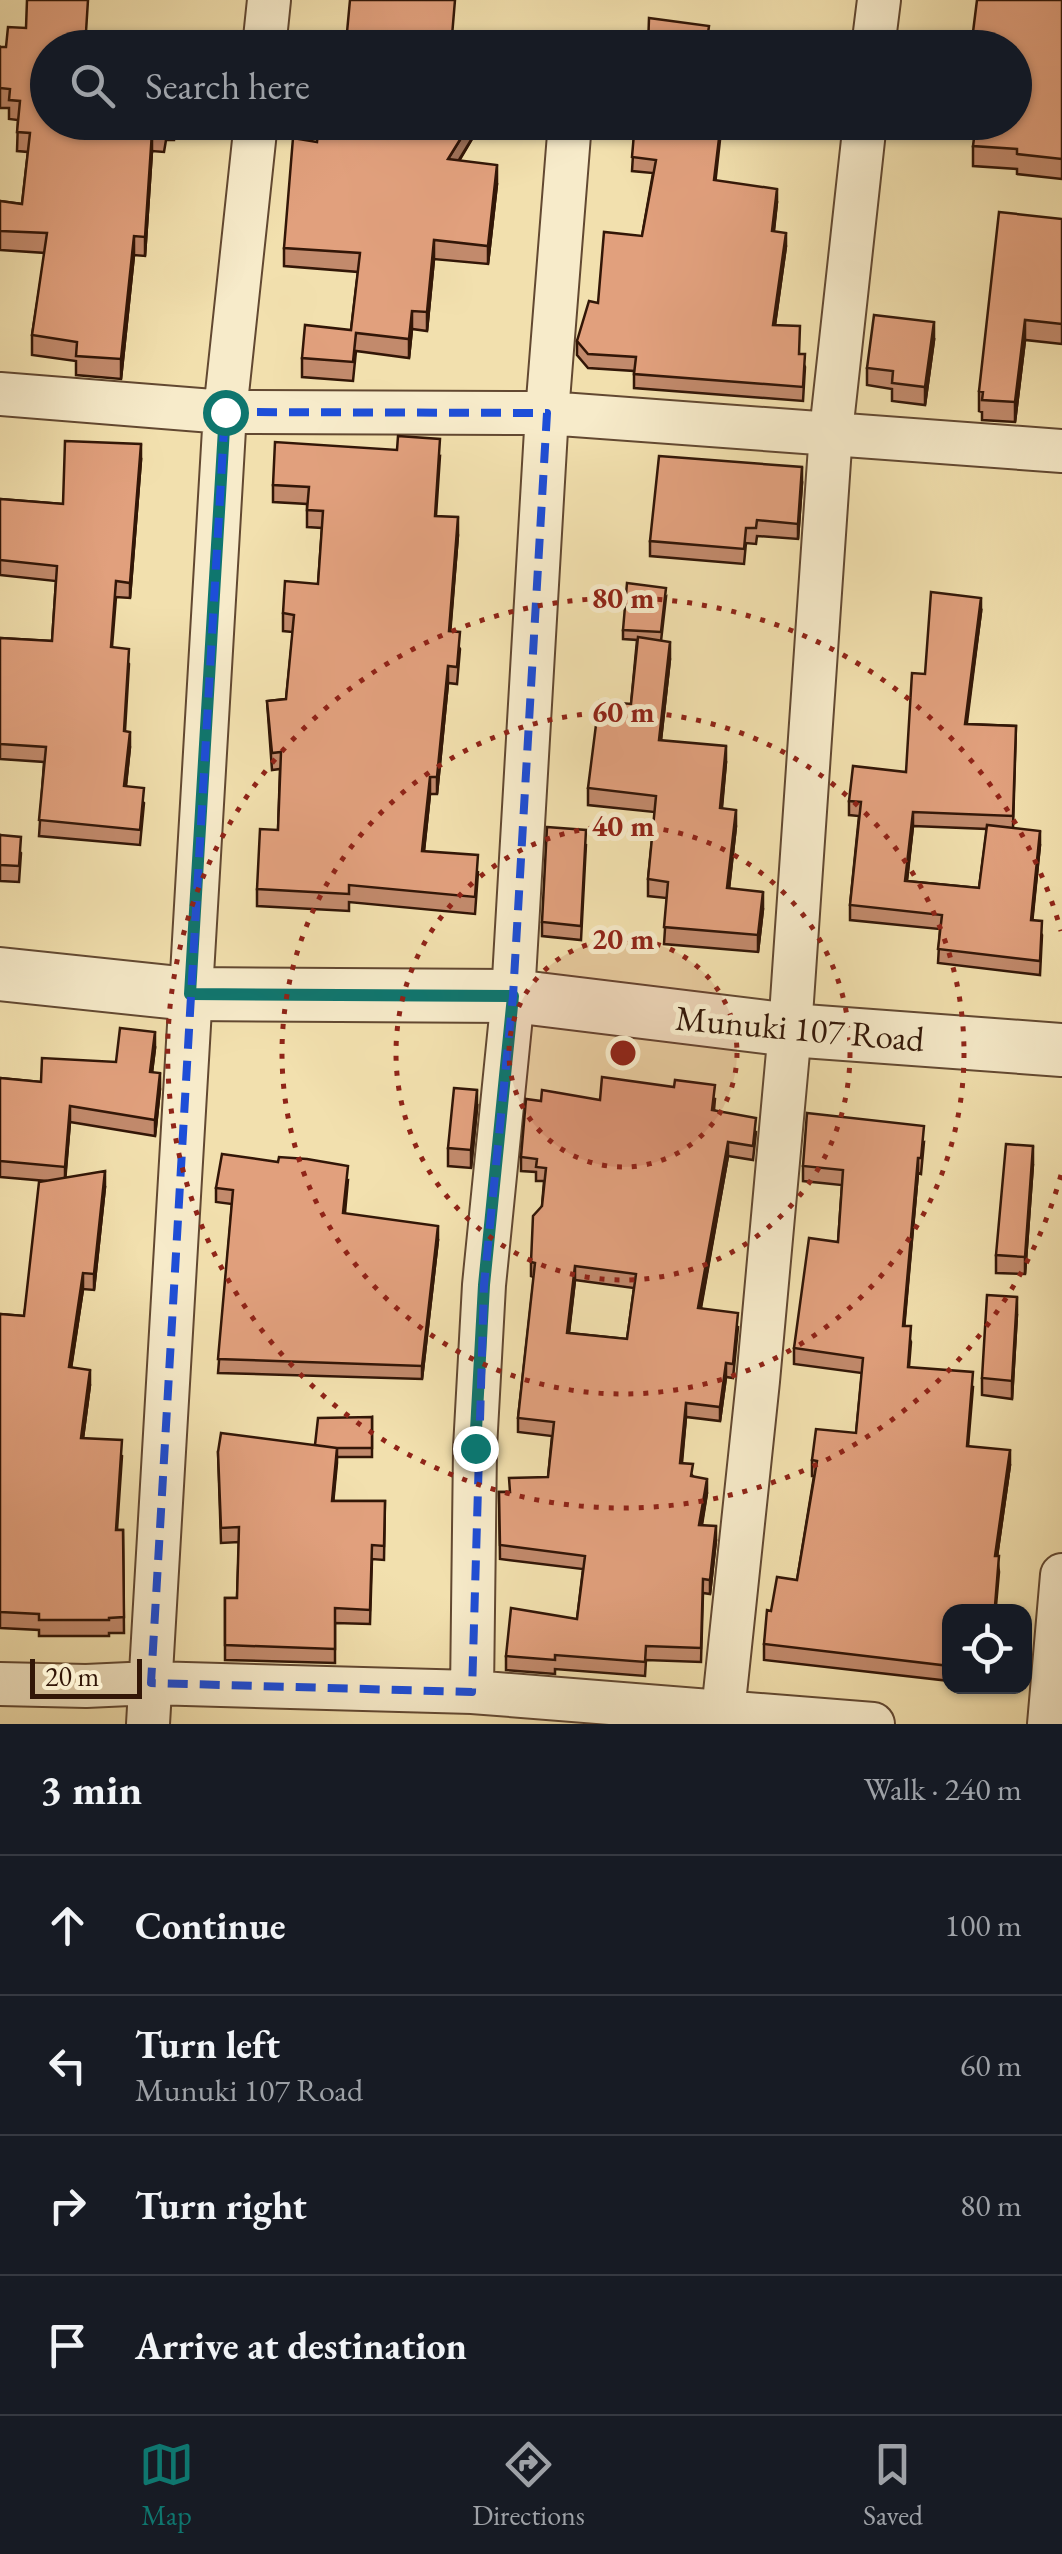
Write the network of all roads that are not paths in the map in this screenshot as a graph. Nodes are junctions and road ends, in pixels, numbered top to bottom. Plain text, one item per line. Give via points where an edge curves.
1 (269, 0) edge
2 (879, 0) edge
3 (266, 30) edge
4 (876, 30) edge
5 (254, 140) edge
6 (569, 140) edge
7 (863, 140) edge
8 (0, 394) edge
9 (225, 412) junction
10 (548, 413) junction
11 (831, 432) junction
12 (1062, 451) edge
13 (0, 974) edge
14 (190, 994) junction
15 (513, 996) junction
16 (790, 1030) junction
17 (1062, 1050) edge
18 (1062, 1575) edge
19 (0, 1684) edge
20 (472, 1692) junction
21 (150, 1703) edge
22 (723, 1712) junction
23 (873, 1724) edge
24 (1049, 1724) edge

1 - 3 street
2 - 4 street
5 - 9 street
6 - 10 street
7 - 11 street
8 - 9 street
9 - 10 street
9 - 14 street
10 - 11 street
10 - 15 street
11 - 12 street
11 - 16 street
13 - 14 street, Munuki 107 Road
14 - 15 street, Munuki 107 Road
14 - 21 street
15 - 16 street, Munuki 107 Road
15 - 20 street via 484,1285
16 - 17 street, Munuki 107 Road
16 - 22 street
18 - 24 street
19 - 21 street via 86,1686
20 - 21 street
20 - 22 street
22 - 23 street

